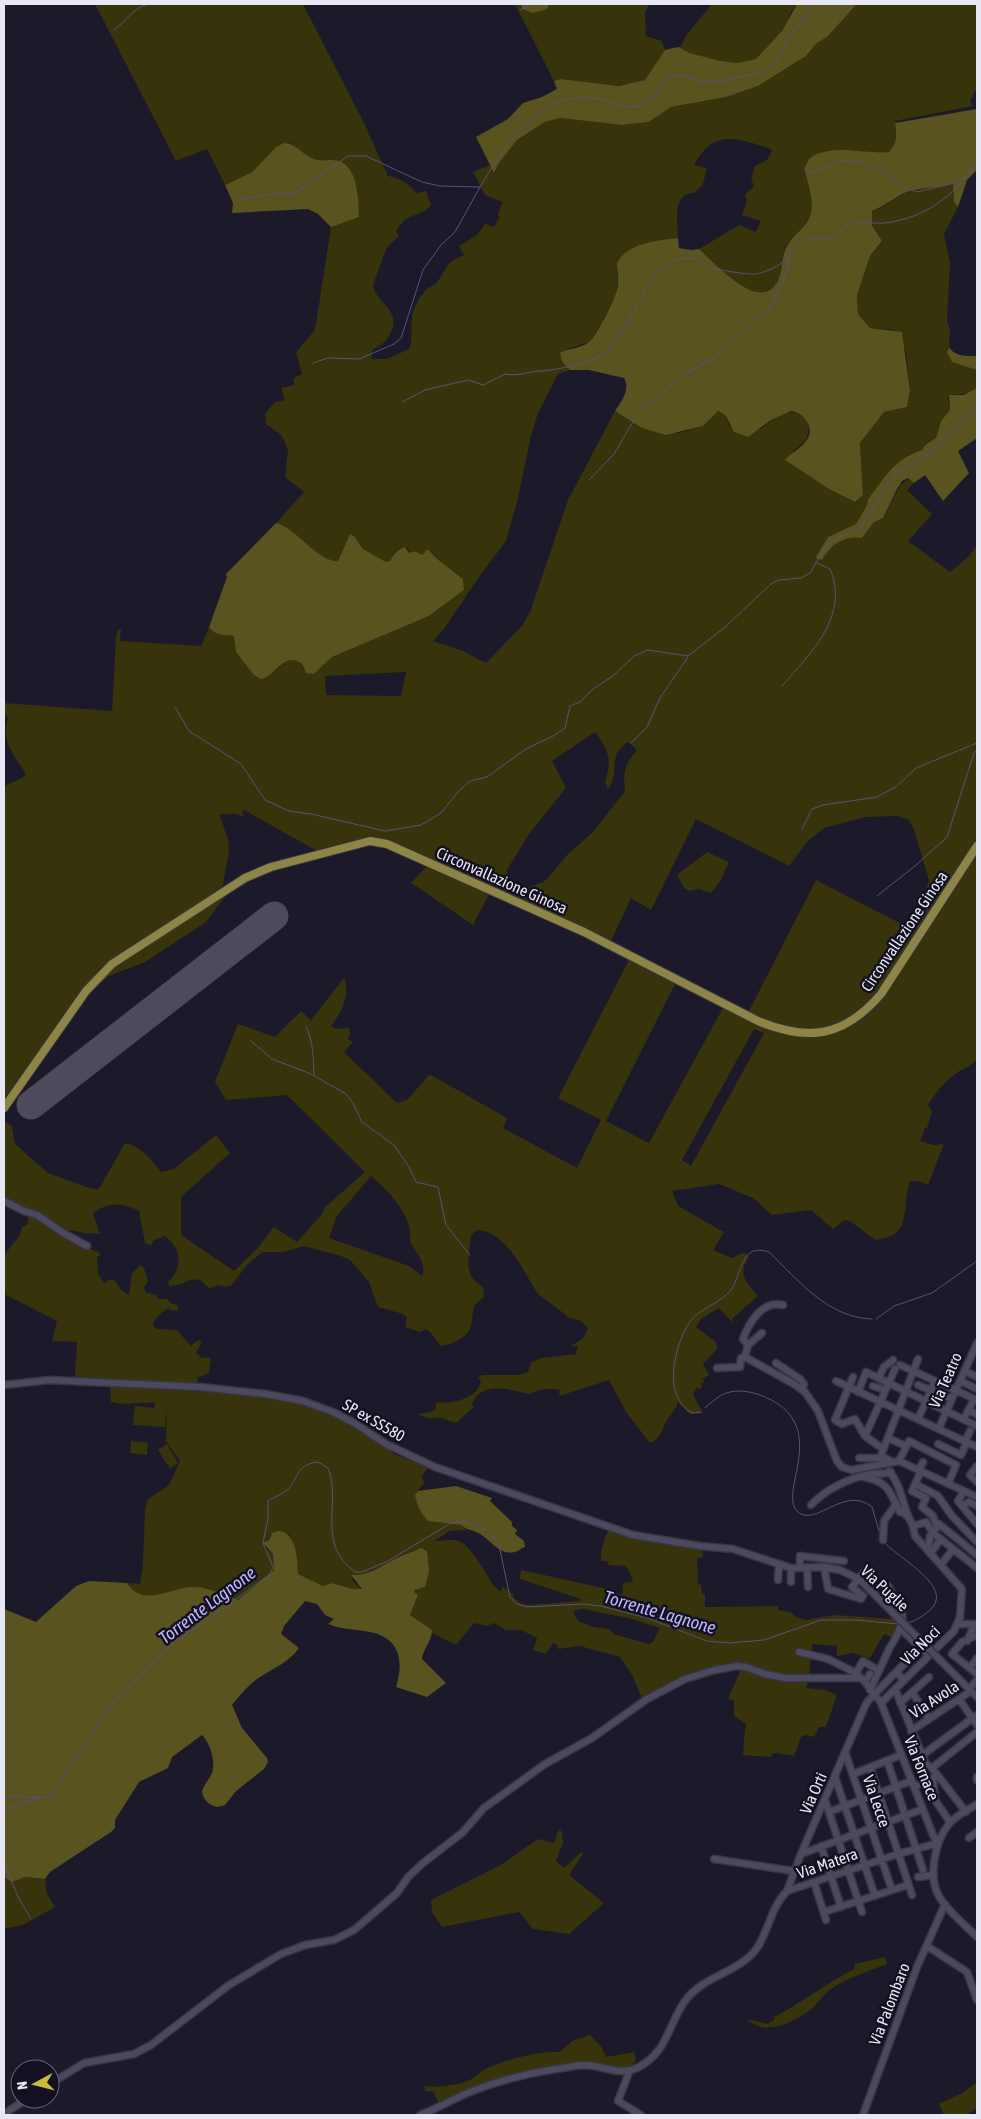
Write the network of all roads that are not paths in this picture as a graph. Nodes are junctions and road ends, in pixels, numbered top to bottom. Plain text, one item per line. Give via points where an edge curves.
1 (977, 846) edge
2 (4, 1108) edge
3 (4, 1201) edge
4 (87, 1246) dead end
5 (783, 1305) dead end
6 (762, 1333) dead end
7 (977, 1343) edge
8 (748, 1346) junction
9 (744, 1356) junction
10 (918, 1359) dead end
11 (893, 1360) dead end
12 (776, 1364) dead end
13 (717, 1368) dead end
14 (913, 1371) junction
15 (964, 1371) junction
16 (853, 1377) dead end
17 (879, 1377) junction
18 (977, 1377) edge
19 (836, 1381) dead end
20 (935, 1381) junction
21 (889, 1382) junction
22 (963, 1382) dead end
23 (4, 1385) edge
24 (918, 1385) dead end
25 (873, 1386) dead end
26 (848, 1387) junction
27 (977, 1389) edge
28 (802, 1390) junction
29 (885, 1390) junction
30 (906, 1390) junction
31 (931, 1390) junction
32 (956, 1390) junction
33 (858, 1392) junction
34 (952, 1399) junction
35 (926, 1400) junction
36 (976, 1400) edge
37 (880, 1402) junction
38 (898, 1410) junction
39 (947, 1410) junction
40 (969, 1410) junction
41 (977, 1414) edge
42 (918, 1419) junction
43 (964, 1419) junction
44 (977, 1426) edge
45 (939, 1428) junction
46 (970, 1431) dead end
47 (864, 1436) junction
48 (888, 1438) junction
49 (966, 1442) junction
50 (907, 1444) junction
51 (938, 1444) dead end
52 (977, 1447) edge
53 (883, 1449) junction
54 (859, 1458) dead end
55 (880, 1458) junction
56 (895, 1461) junction
57 (923, 1462) dead end
58 (881, 1466) junction
59 (977, 1466) edge
60 (920, 1471) junction
61 (891, 1472) junction
62 (863, 1477) junction
63 (977, 1482) edge
64 (915, 1484) junction
65 (948, 1484) junction
66 (964, 1491) junction
67 (977, 1497) edge
68 (896, 1504) junction
69 (811, 1505) dead end
70 (962, 1506) junction
71 (977, 1506) edge
72 (908, 1517) junction
73 (938, 1524) junction
74 (977, 1524) edge
75 (913, 1526) junction
76 (932, 1532) junction
77 (941, 1539) junction
78 (883, 1540) dead end
79 (977, 1542) edge
80 (718, 1548) joint
81 (953, 1549) junction
82 (930, 1550) junction
83 (977, 1555) edge
84 (844, 1561) dead end
85 (943, 1562) dead end
86 (779, 1565) junction
87 (807, 1567) junction
88 (824, 1567) junction
89 (791, 1568) junction
90 (800, 1568) junction
91 (977, 1568) edge
92 (865, 1571) dead end
93 (859, 1579) junction
94 (778, 1580) dead end
95 (791, 1582) dead end
96 (888, 1586) dead end
97 (808, 1587) dead end
98 (958, 1624) junction
99 (977, 1625) edge
100 (902, 1627) junction
101 (977, 1635) edge
102 (968, 1641) junction
103 (921, 1648) junction
104 (799, 1652) dead end
105 (929, 1656) junction
106 (977, 1658) edge
107 (970, 1668) junction
108 (878, 1670) dead end
109 (896, 1672) junction
110 (870, 1674) dead end
111 (977, 1674) edge
112 (929, 1677) dead end
113 (860, 1678) junction
114 (904, 1680) junction
115 (977, 1680) edge
116 (895, 1689) junction
117 (970, 1690) junction
118 (872, 1692) junction
119 (912, 1692) junction
120 (977, 1697) edge
121 (959, 1699) junction
122 (900, 1703) junction
123 (881, 1704) junction
124 (975, 1717) edge
125 (929, 1719) junction
126 (977, 1725) edge
127 (911, 1731) junction
128 (977, 1732) edge
129 (845, 1752) junction
130 (901, 1755) junction
131 (921, 1756) junction
132 (887, 1760) junction
133 (870, 1767) junction
134 (932, 1768) junction
135 (853, 1774) junction
136 (835, 1777) junction
137 (935, 1777) junction
138 (913, 1784) junction
139 (896, 1787) junction
140 (879, 1793) junction
141 (825, 1800) junction
142 (862, 1800) junction
143 (846, 1805) junction
144 (977, 1805) edge
145 (923, 1809) junction
146 (828, 1812) junction
147 (966, 1812) junction
148 (905, 1816) junction
149 (888, 1822) junction
150 (950, 1822) junction
151 (871, 1828) junction
152 (977, 1832) edge
153 (854, 1834) junction
154 (969, 1838) dead end
155 (838, 1840) junction
156 (938, 1843) junction
157 (821, 1846) junction
158 (916, 1848) junction
159 (801, 1854) junction
160 (898, 1854) junction
161 (714, 1859) dead end
162 (882, 1859) junction
163 (865, 1865) junction
164 (923, 1870) dead end
165 (794, 1871) junction
166 (848, 1871) junction
167 (934, 1875) junction
168 (831, 1876) junction
169 (918, 1877) dead end
170 (814, 1882) junction
171 (908, 1885) junction
172 (892, 1890) junction
173 (787, 1892) junction
174 (912, 1895) dead end
175 (875, 1896) junction
176 (858, 1901) junction
177 (945, 1904) junction
178 (841, 1907) junction
179 (824, 1912) junction
180 (862, 1912) dead end
181 (826, 1920) dead end
182 (977, 1937) edge
183 (927, 1946) junction
184 (977, 2000) edge
185 (630, 2070) junction
186 (60, 2078) edge
187 (420, 2115) edge
188 (641, 2115) edge
189 (863, 2115) edge

1 - 2 main road, Circonvallazione Ginosa via 881,994 868,1008 855,1020 836,1028 801,1034 758,1021 584,932 387,844 370,841 297,859 245,878 112,964 86,991
3 - 4 street via 37,1215
5 - 8 street via 773,1304 751,1322 743,1339
6 - 8 street
7 - 15 street, Via Teatro
8 - 9 street
9 - 13 street via 740,1366
9 - 28 street
10 - 14 street
11 - 17 street
12 - 28 street via 800,1379 804,1384
14 - 20 street
14 - 21 street via 898,1367
14 - 30 street
15 - 18 street
15 - 32 street, Via Teatro
16 - 26 street
17 - 21 street
17 - 33 street via 866,1372
19 - 26 street
20 - 31 street
20 - 32 street
21 - 29 street
21 - 30 street
22 - 27 street
23 - 80 street, SP ex SS580 via 49,1380 172,1386 303,1400 356,1424 386,1444 434,1467 633,1535
24 - 31 street
25 - 29 street
26 - 33 street
26 - 47 street via 835,1420 842,1424 855,1420
28 - 58 street via 818,1411 842,1467 852,1470
29 - 37 street
30 - 35 street
30 - 38 street
31 - 34 street
31 - 35 street
32 - 34 street, Via Teatro
32 - 36 street
33 - 37 street
34 - 39 street, Via Teatro
35 - 39 street
35 - 42 street
36 - 40 street
37 - 38 street
37 - 47 street
38 - 42 street
38 - 48 street
39 - 43 street
39 - 45 street, Via Teatro
40 - 41 street
40 - 43 street
42 - 45 street
43 - 44 street
45 - 49 street
46 - 49 street
47 - 53 street
48 - 50 street
48 - 53 street
49 - 51 street via 961,1455
49 - 52 street
50 - 56 street
50 - 65 street via 956,1465
53 - 55 street
54 - 55 street
55 - 56 street
56 - 58 street
56 - 60 street
57 - 60 street
58 - 61 street
59 - 63 street via 970,1475
60 - 64 street
60 - 65 street
61 - 62 street
61 - 72 street via 900,1488
62 - 68 street via 879,1480 888,1488
62 - 69 street via 851,1479 820,1495
64 - 73 street via 912,1491 926,1498 922,1507
64 - 79 street via 938,1496
65 - 66 street
66 - 67 street
66 - 70 street via 958,1499
68 - 72 street
68 - 78 street via 884,1521
70 - 71 street via 969,1502
70 - 74 street
72 - 75 street, Via Noci
73 - 76 street
73 - 83 street
75 - 76 street via 926,1522
75 - 82 street, Via Noci via 915,1536
76 - 77 street
76 - 82 street
77 - 81 street
77 - 82 street
80 - 86 street, Via Puglie via 744,1552
81 - 85 street
81 - 91 street
82 - 98 street, Via Noci via 962,1589
84 - 90 street via 800,1556
86 - 89 street, Via Puglie
86 - 94 street
87 - 88 street, Via Puglie
87 - 90 street, Via Puglie
87 - 97 street
88 - 93 street, Via Puglie
88 - 93 street via 828,1588 861,1599 863,1596 852,1587
89 - 90 street, Via Puglie
89 - 95 street
92 - 93 street
93 - 117 street, Via Puglie, bridge
96 - 100 street via 903,1616
98 - 99 street
98 - 105 street, Via Noci
99 - 102 street
100 - 103 street
100 - 118 street
101 - 102 street
102 - 107 street via 962,1642 952,1654
103 - 105 street
103 - 109 street
104 - 113 street via 828,1659
105 - 114 street, Via Noci
106 - 107 street
107 - 111 street
108 - 113 street via 863,1662
109 - 114 street
109 - 118 street
110 - 113 street
112 - 119 street
113 - 118 street, Via Fornace
113 - 186 street via 792,1679 746,1667 730,1667 692,1676 656,1694 592,1738 529,1775 484,1808 462,1833 422,1863 397,1893 354,1930 334,1940 305,1945 281,1954 229,1985 151,2045 134,2054 84,2063
114 - 116 street, Via Noci
115 - 117 street, Via Avola
116 - 122 street
116 - 123 street, Via Noci
117 - 120 street, Via Puglie
117 - 121 street, Via Avola
118 - 123 street, Via Fornace
118 - 129 street, Via Orti
119 - 122 street
119 - 125 street
121 - 124 street
121 - 125 street, Via Avola
122 - 127 street
123 - 130 street, Via Fornace
124 - 126 street
124 - 131 street
125 - 127 street, Via Avola
127 - 131 street
128 - 134 street
129 - 135 street, Via Lecce
129 - 136 street, Via Orti
130 - 132 street
130 - 138 street, Via Fornace
131 - 134 street
132 - 133 street
132 - 139 street
133 - 135 street
133 - 140 street
134 - 137 street
135 - 142 street, Via Lecce
136 - 141 street, Via Orti
136 - 143 street
137 - 138 street
137 - 147 street
137 - 150 street via 935,1800
138 - 139 street
138 - 145 street, Via Fornace
139 - 140 street
139 - 148 street
140 - 142 street
140 - 149 street
141 - 146 street
141 - 159 street, Via Orti
142 - 143 street
142 - 151 street, Via Lecce
143 - 146 street
143 - 153 street
144 - 147 street
145 - 148 street
145 - 156 street, Via Fornace
146 - 155 street
147 - 150 street
148 - 149 street
148 - 158 street
149 - 151 street
149 - 160 street
150 - 156 street
151 - 153 street
151 - 162 street, Via Lecce
152 - 154 street
153 - 155 street
153 - 163 street
155 - 157 street
155 - 166 street
156 - 158 street, Via Matera
156 - 167 street
157 - 159 street
157 - 168 street
158 - 160 street, Via Matera
158 - 164 street
159 - 165 street, Via Orti
160 - 162 street, Via Matera
160 - 171 street
161 - 165 street
162 - 163 street, Via Matera
162 - 172 street, Via Lecce
163 - 166 street, Via Matera
163 - 175 street
165 - 173 street, Via Orti
166 - 168 street, Via Matera
166 - 176 street
167 - 169 street
167 - 177 street via 939,1898
168 - 170 street, Via Matera
168 - 178 street
170 - 173 street, Via Matera
170 - 179 street
171 - 172 street
171 - 174 street
172 - 175 street
173 - 185 street, Via Matera via 779,1900 756,1949 748,1958 689,1996 662,2046 653,2057
175 - 176 street
176 - 178 street
176 - 180 street
177 - 182 street
177 - 183 street, Via Palombaro
178 - 179 street
179 - 181 street
183 - 184 street via 967,1972
183 - 189 street, Via Palombaro
185 - 187 street via 584,2065 528,2074 474,2090
185 - 188 street via 618,2101

